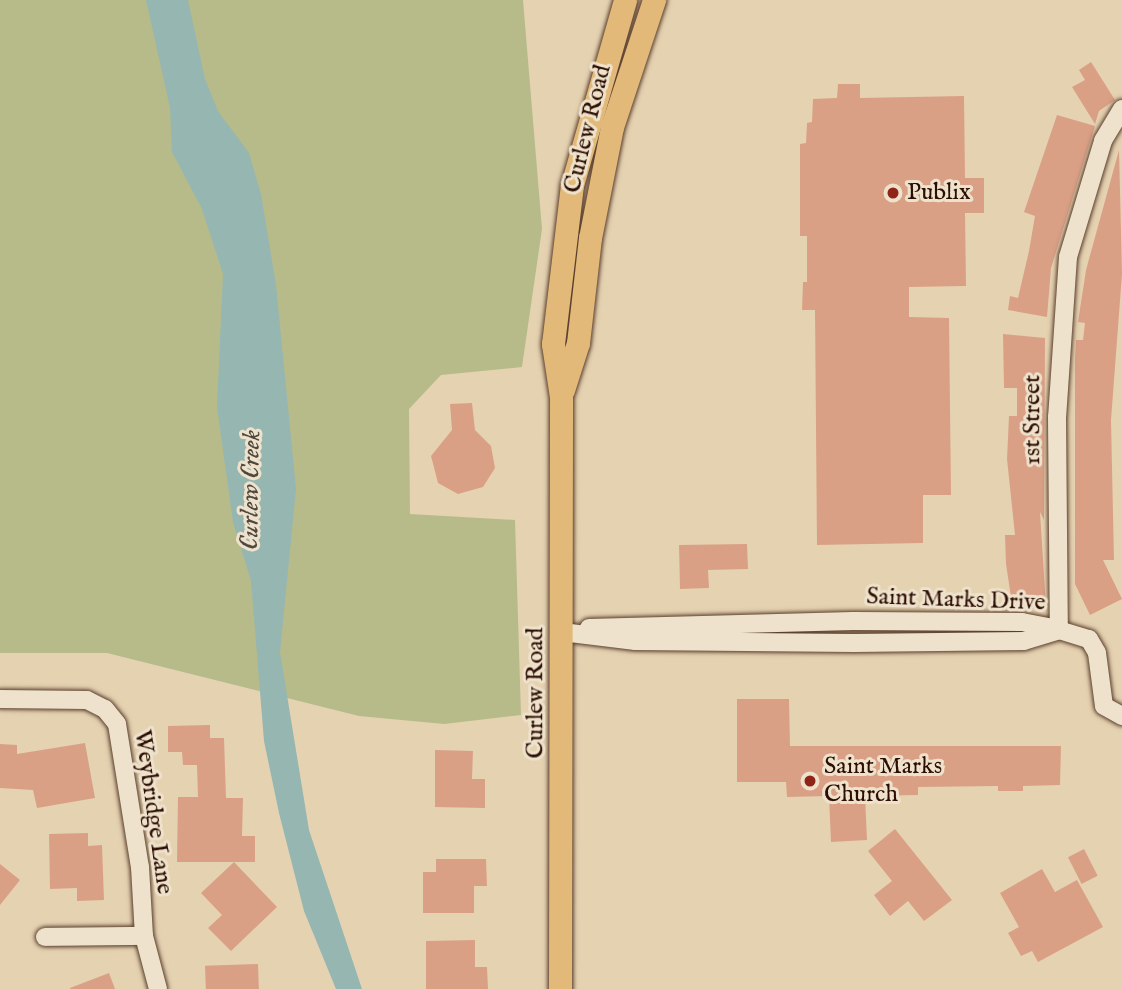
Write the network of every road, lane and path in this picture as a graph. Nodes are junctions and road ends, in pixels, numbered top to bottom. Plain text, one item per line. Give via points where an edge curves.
1 (625, 0) edge
2 (640, 0) edge
3 (654, 0) edge
4 (1122, 109) edge
5 (612, 127) junction
6 (561, 397) junction
7 (1059, 629) junction
8 (562, 632) junction
9 (0, 699) edge
10 (1118, 714) edge
11 (145, 936) junction
12 (45, 937) dead end
13 (159, 989) edge
14 (560, 989) edge

1 - 6 main road, Curlew Road via 598,81 563,239 553,344
2 - 5 main road via 622,50
3 - 5 main road, Curlew Road
4 - 7 street, 1st Street via 1103,141 1082,202 1068,257 1059,331
5 - 6 main road, Curlew Road via 590,238 578,343
6 - 8 main road, Curlew Road
7 - 8 street, Saint Marks Drive via 1024,641 854,643 635,641
7 - 10 street via 1089,639 1097,653 1104,706
8 - 14 main road, Curlew Road
9 - 11 street, Weybridge Lane via 87,700 105,709 117,724 137,840
11 - 12 street
11 - 13 street, Weybridge Lane

